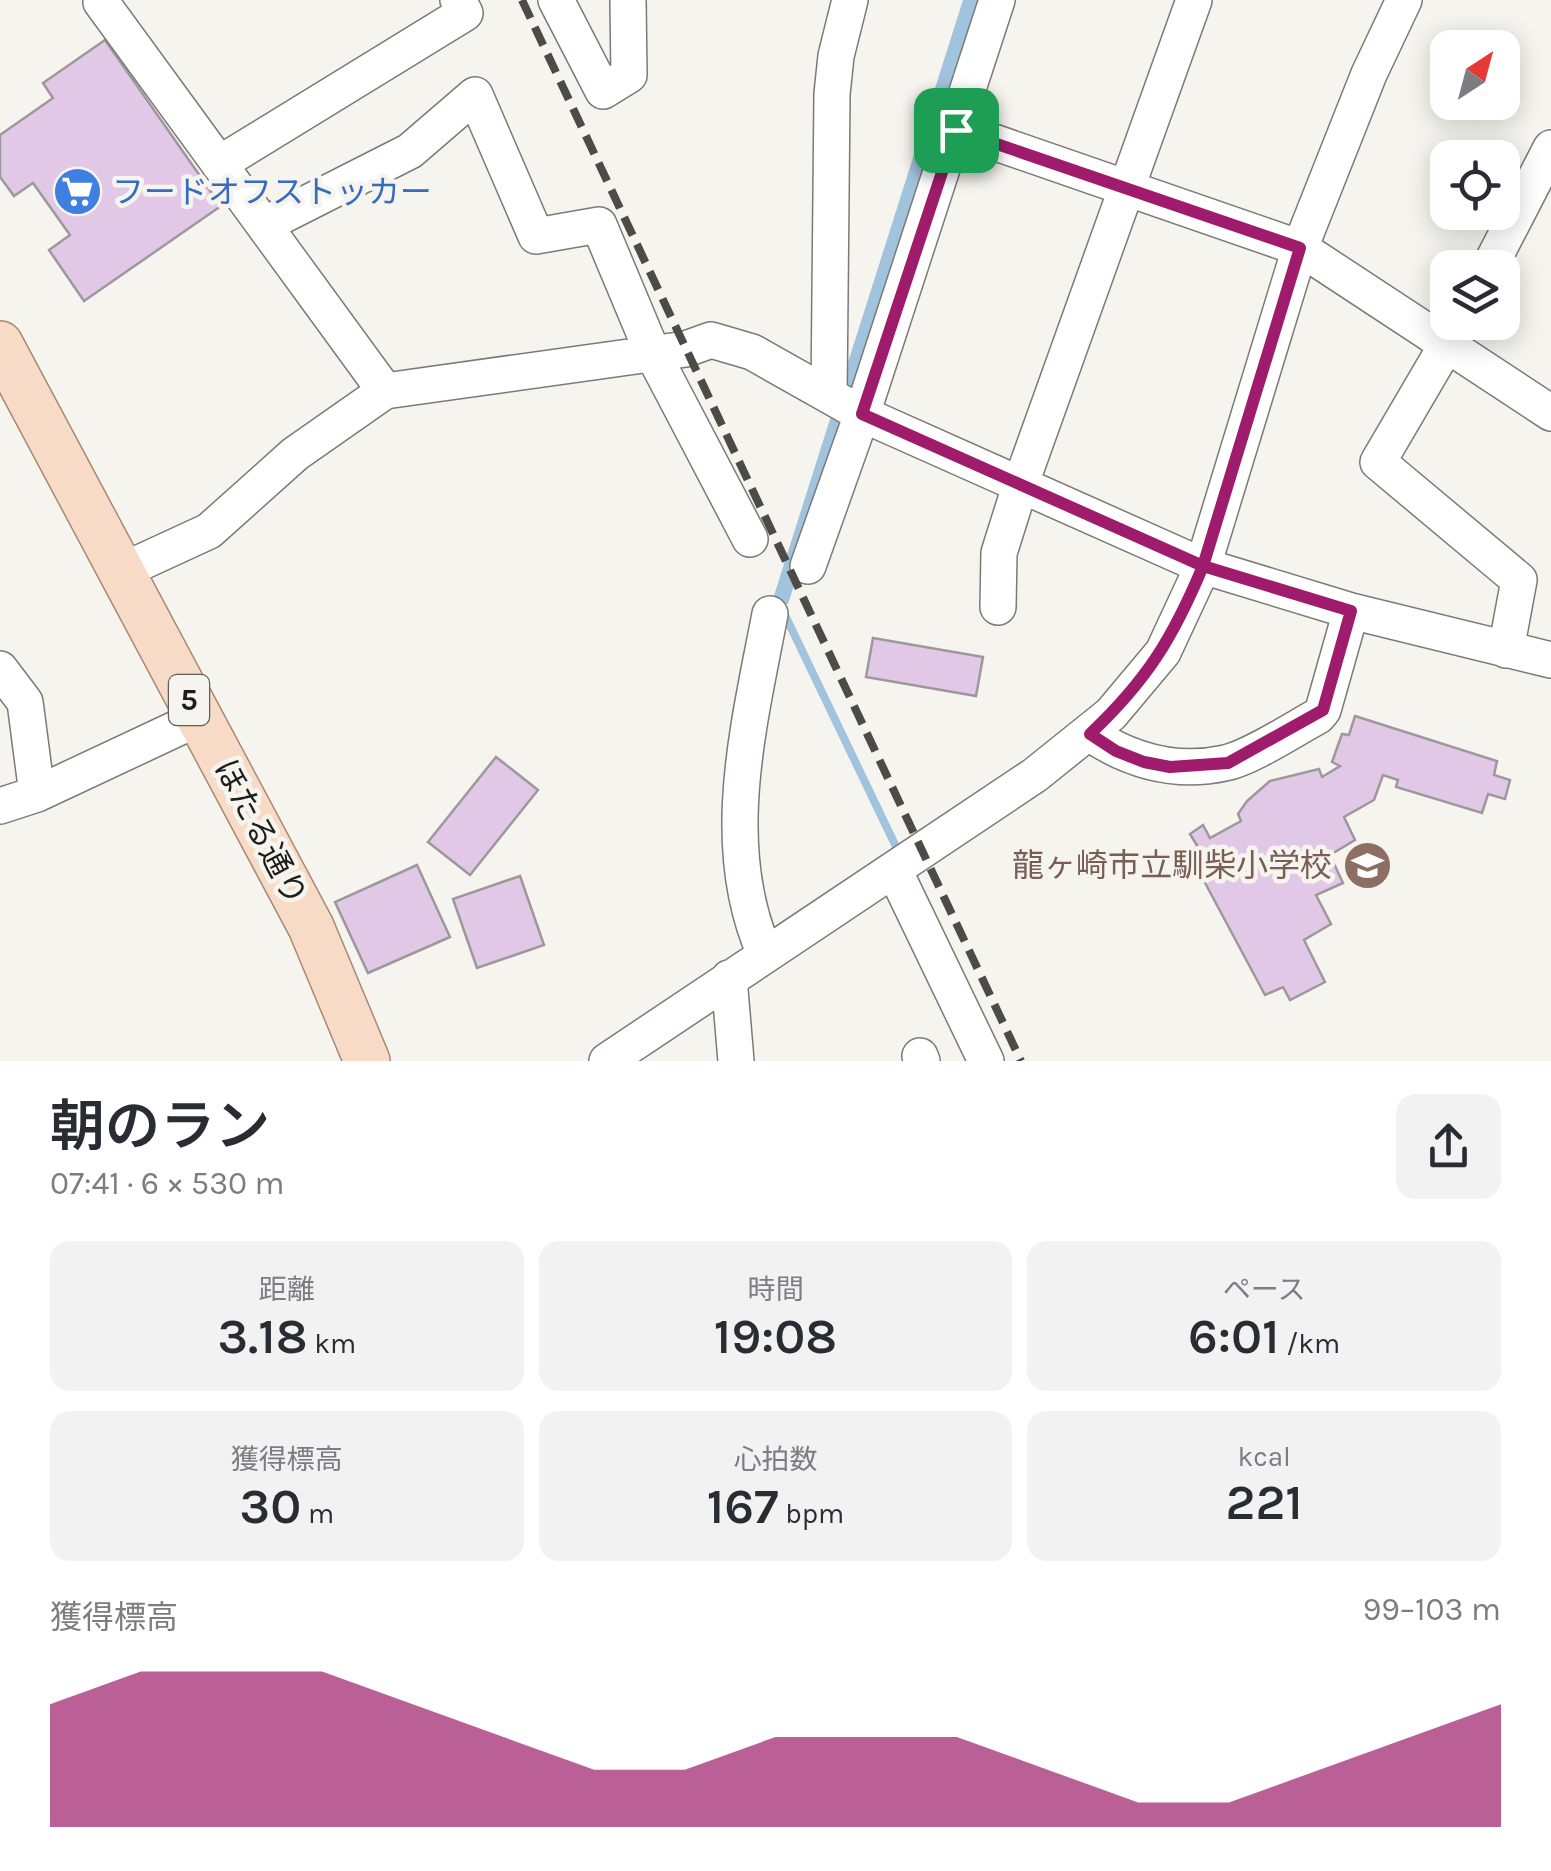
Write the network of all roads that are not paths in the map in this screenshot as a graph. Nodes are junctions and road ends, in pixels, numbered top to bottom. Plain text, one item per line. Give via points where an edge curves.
1 (103, 0) edge
2 (458, 0) edge
3 (556, 0) edge
4 (628, 0) edge
5 (850, 0) edge
6 (997, 0) edge
7 (1194, 0) edge
8 (1404, 0) edge
9 (956, 130) junction
10 (1551, 148) edge
11 (219, 164) junction
12 (1126, 186) junction
13 (264, 225) junction
14 (1300, 248) junction
15 (1498, 250) edge
16 (1430, 320) edge
17 (1451, 340) edge
18 (1462, 340) edge
19 (0, 344) edge
20 (653, 354) junction
21 (385, 391) junction
22 (849, 406) junction
23 (1551, 413) edge
24 (1021, 484) junction
25 (750, 539) dead end
26 (808, 566) dead end
27 (1203, 566) junction
28 (120, 572) junction
29 (998, 606) dead end
30 (1351, 611) junction
31 (770, 614) dead end
32 (1506, 650) junction
33 (1551, 660) edge
34 (0, 669) edge
35 (199, 718) junction
36 (1090, 734) junction
37 (36, 794) junction
38 (0, 806) edge
39 (901, 864) junction
40 (765, 954) junction
41 (729, 978) junction
42 (367, 1061) edge
43 (607, 1061) edge
44 (736, 1061) edge
45 (986, 1061) edge

1 - 11 street
2 - 11 street via 464,13
3 - 4 street via 603,91 629,76
5 - 22 street via 832,94
6 - 9 street
7 - 12 street
8 - 14 street
9 - 12 street
9 - 22 street
10 - 15 street
11 - 13 street
12 - 14 street
12 - 24 street
13 - 20 street via 410,151 475,95 536,236 599,226
13 - 21 street
14 - 16 street
14 - 27 street
17 - 32 street via 1378,462 1519,580
18 - 23 street
19 - 28 main road, ほたる通り / 5
20 - 21 street
20 - 22 street via 722,342
20 - 25 street
21 - 28 street via 295,454 208,531
22 - 24 street
22 - 26 street
24 - 27 street
24 - 29 street via 998,553
27 - 30 street
27 - 36 street via 1163,652
28 - 35 main road, ほたる通り / 5
30 - 32 street
30 - 36 street via 1323,710 1228,763 1144,762
31 - 40 street via 744,750 740,847 752,925
32 - 33 street
34 - 37 street via 26,702
35 - 37 street
35 - 42 main road, ほたる通り / 5 via 311,927
36 - 39 street
37 - 38 street
39 - 40 street
39 - 45 street
40 - 41 street
41 - 43 street
41 - 44 street

